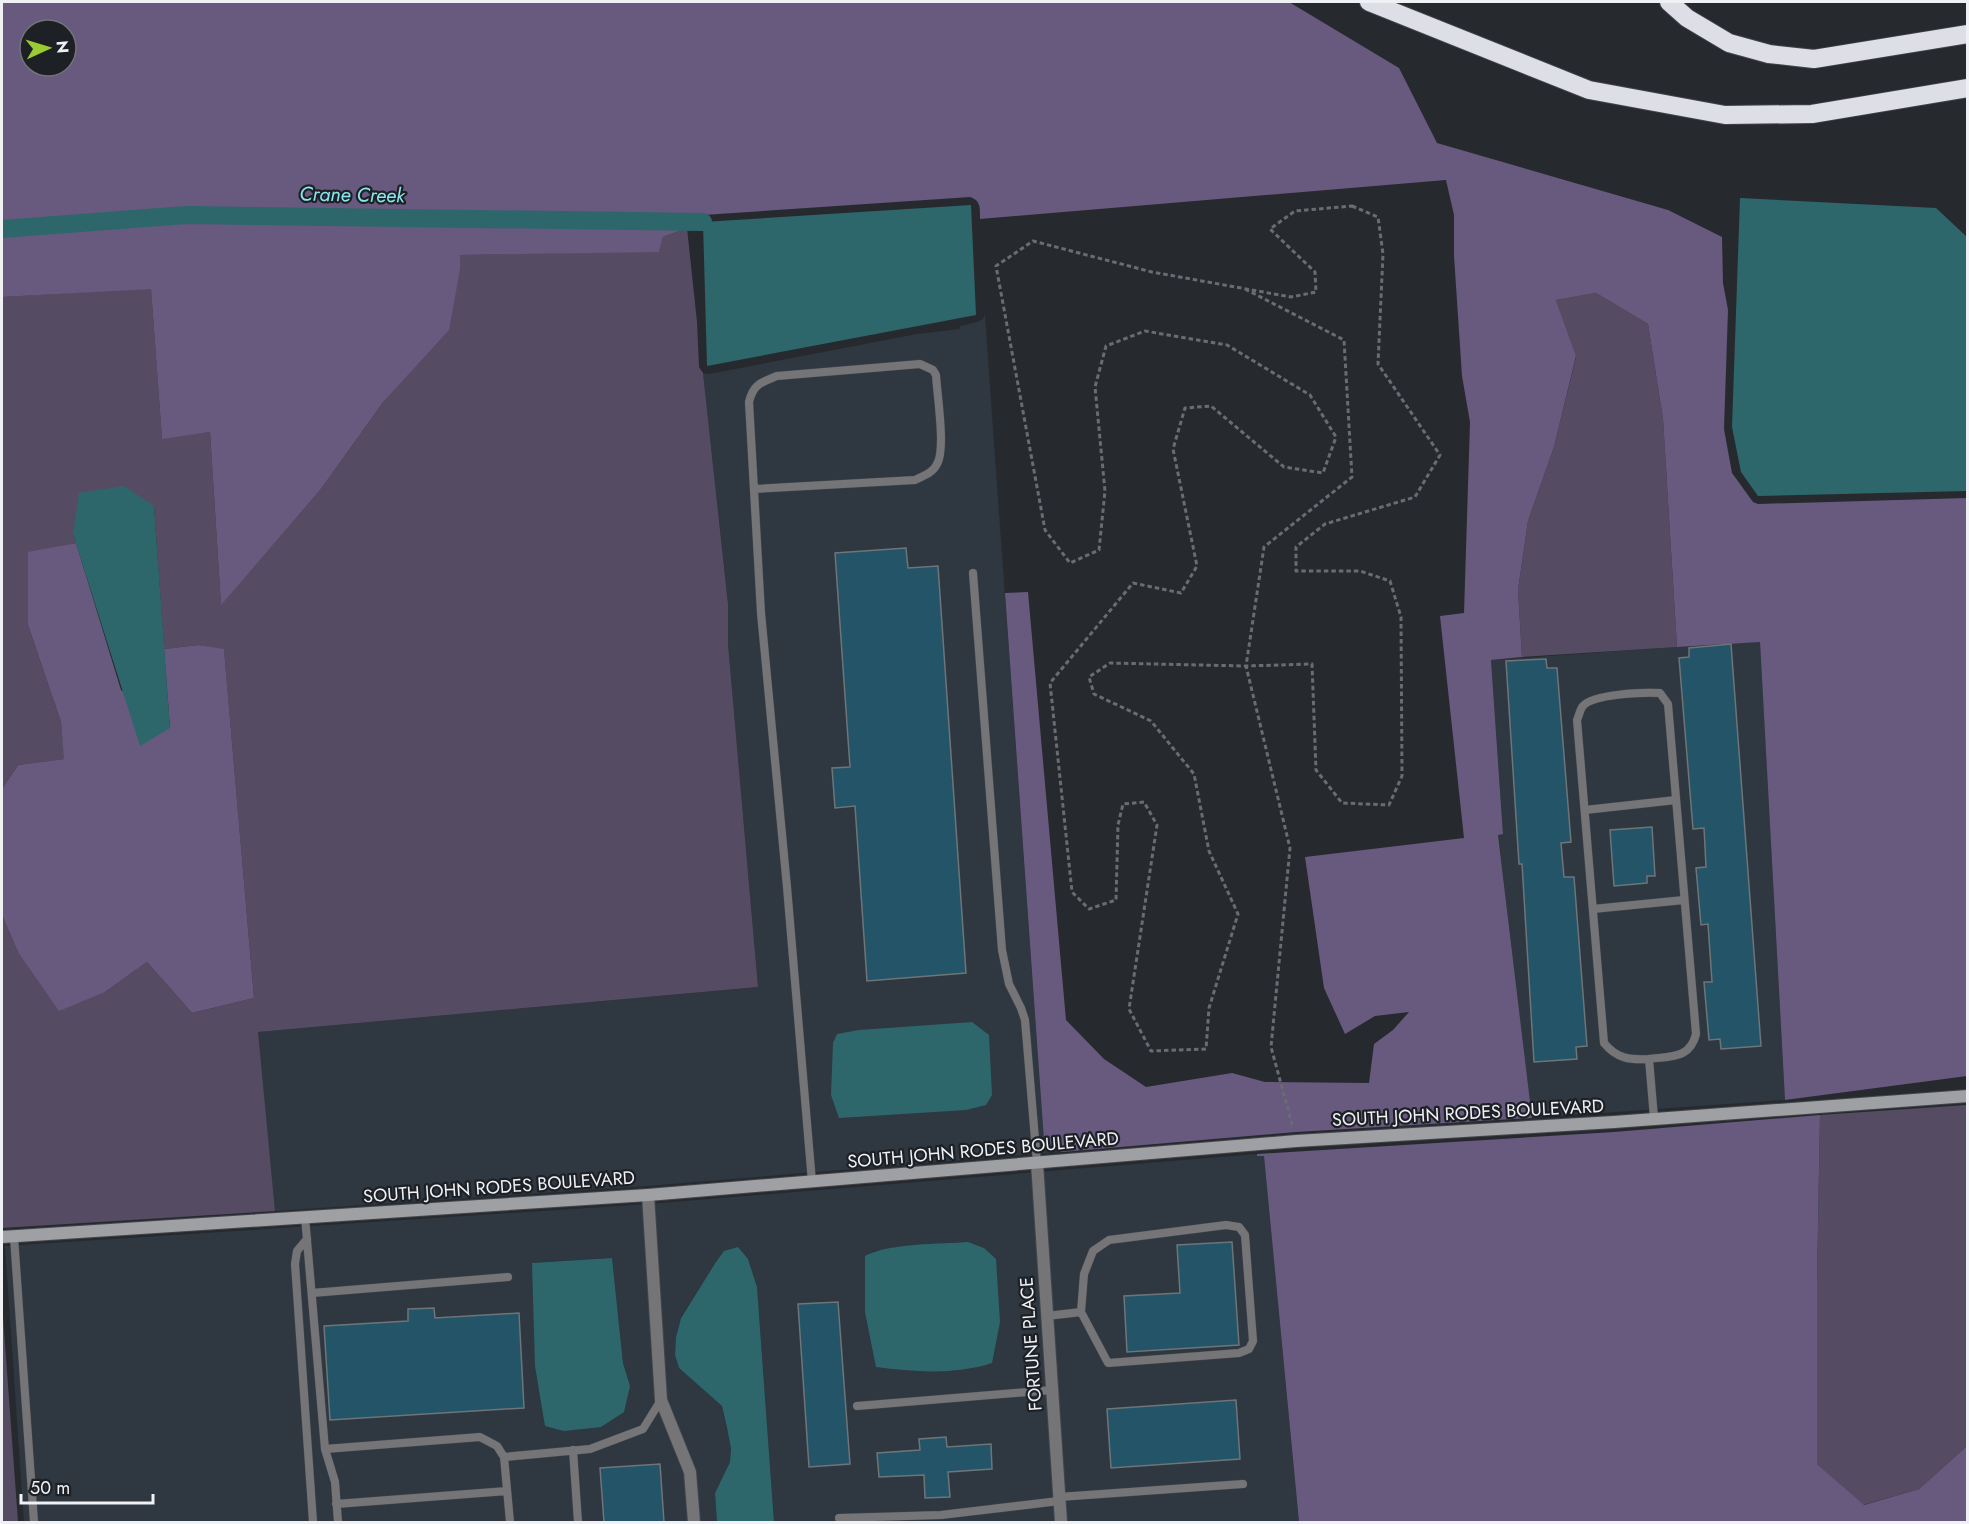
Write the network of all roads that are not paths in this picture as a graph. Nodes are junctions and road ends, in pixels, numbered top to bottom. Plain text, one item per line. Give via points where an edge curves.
1 (1370, 2) edge
2 (1669, 2) edge
3 (1968, 34) edge
4 (1968, 88) edge
5 (754, 489) junction
6 (973, 573) dead end
7 (1676, 800) junction
8 (1585, 810) junction
9 (1684, 900) junction
10 (1593, 909) junction
11 (1649, 1059) junction
12 (1968, 1096) edge
13 (1654, 1118) junction
14 (1037, 1164) junction
15 (812, 1182) junction
16 (648, 1195) junction
17 (305, 1218) junction
18 (8, 1237) edge
19 (307, 1239) junction
20 (508, 1277) dead end
21 (312, 1293) junction
22 (1081, 1312) junction
23 (1047, 1316) junction
24 (1052, 1390) junction
25 (661, 1400) junction
26 (857, 1406) dead end
27 (325, 1449) junction
28 (573, 1450) junction
29 (504, 1457) junction
30 (1243, 1484) dead end
31 (507, 1491) junction
32 (1059, 1499) junction
33 (336, 1504) junction
34 (839, 1518) dead end
35 (34, 1522) edge
36 (313, 1522) edge
37 (338, 1522) edge
38 (510, 1522) edge
39 (578, 1522) edge
40 (694, 1522) edge
41 (1060, 1522) edge

1 - 4 highway via 1589,90 1725,115 1812,114
2 - 3 highway via 1687,18 1729,43 1769,54 1814,59
5 - 5 lane via 749,402 752,390 761,383 777,376 920,364 933,370 941,448 937,465 928,474 915,480
5 - 15 lane via 761,613
6 - 14 lane via 1002,950 1009,984 1024,1020
7 - 8 lane
7 - 8 lane via 1668,704 1660,693 1647,692 1594,699 1583,706 1578,720
7 - 9 lane
8 - 10 lane
9 - 10 lane
9 - 11 lane via 1696,1034 1685,1053
10 - 11 lane via 1604,1043 1618,1056
11 - 13 lane
12 - 13 main road, SOUTH JOHN RODES BOULEVARD
13 - 14 main road, SOUTH JOHN RODES BOULEVARD
14 - 15 main road, SOUTH JOHN RODES BOULEVARD
14 - 23 street, FORTUNE PLACE
15 - 16 main road, SOUTH JOHN RODES BOULEVARD
16 - 17 main road, SOUTH JOHN RODES BOULEVARD
16 - 25 street
17 - 18 main road, SOUTH JOHN RODES BOULEVARD
17 - 19 lane
18 - 35 lane
19 - 21 lane
19 - 36 lane via 297,1251 295,1264
20 - 21 lane
21 - 27 lane
22 - 22 lane via 1108,1363 1249,1349 1253,1341 1245,1235 1239,1227 1226,1225 1109,1240 1093,1251 1084,1274
22 - 23 lane
23 - 24 street, FORTUNE PLACE
24 - 26 lane
24 - 32 street, FORTUNE PLACE
25 - 28 lane via 643,1429 590,1449
25 - 40 street via 690,1472
27 - 29 lane via 480,1437 497,1446
27 - 33 lane via 335,1482
28 - 29 lane
28 - 39 lane
29 - 31 lane
30 - 32 lane
31 - 33 lane
31 - 38 lane
32 - 34 lane via 941,1515
32 - 41 street, FORTUNE PLACE
33 - 37 lane

